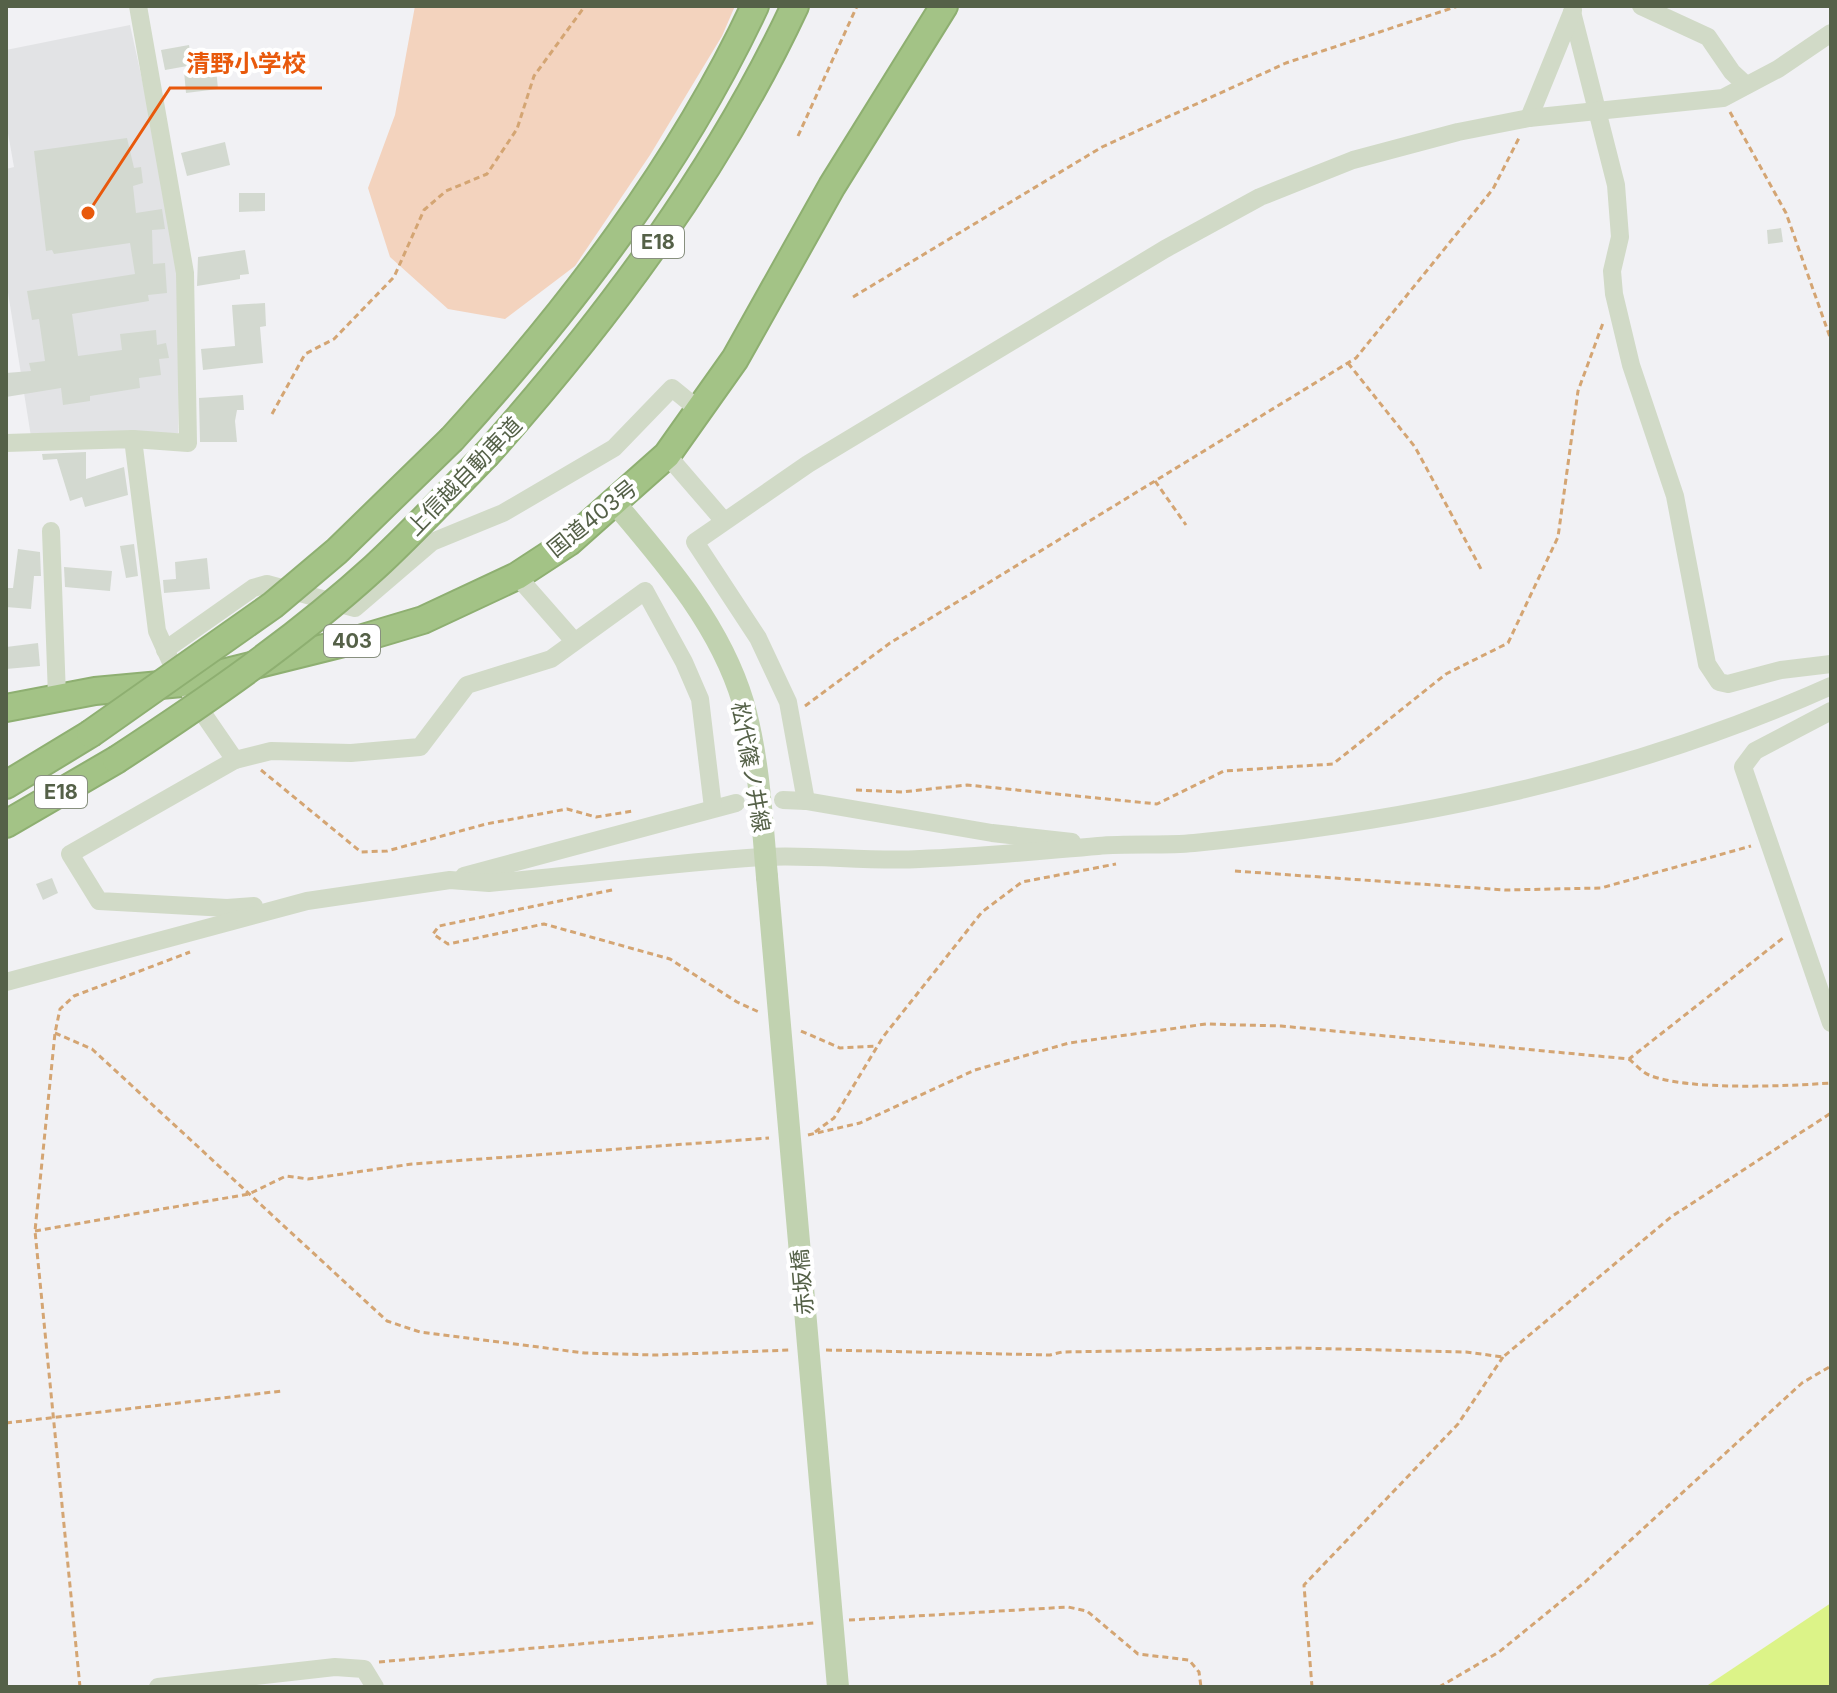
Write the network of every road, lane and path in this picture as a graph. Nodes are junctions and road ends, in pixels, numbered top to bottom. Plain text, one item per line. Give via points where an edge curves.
1 (138, 6) edge
2 (585, 6) edge
3 (755, 6) edge
4 (795, 6) edge
5 (857, 6) edge
6 (944, 6) edge
7 (1458, 6) edge
8 (1641, 6) edge
9 (1573, 9) edge
10 (1831, 33) edge
11 (1746, 85) junction
12 (1723, 98) junction
13 (1600, 109) junction
14 (1529, 118) junction
15 (798, 136) dead end
16 (1614, 294) junction
17 (853, 297) dead end
18 (1831, 340) edge
19 (1348, 363) junction
20 (699, 410) junction
21 (272, 414) dead end
22 (133, 439) junction
23 (6, 443) edge
24 (667, 455) junction
25 (1155, 481) junction
26 (615, 503) junction
27 (724, 521) junction
28 (1186, 525) dead end
29 (51, 531) dead end
30 (1481, 569) dead end
31 (517, 576) junction
32 (574, 641) junction
33 (165, 650) junction
34 (1831, 664) edge
35 (182, 683) junction
36 (1831, 686) edge
37 (57, 696) junction
38 (6, 708) edge
39 (1831, 711) edge
40 (791, 717) junction
41 (240, 758) junction
42 (6, 785) edge
43 (846, 790) dead end
44 (783, 800) dead end
45 (806, 801) junction
46 (736, 803) dead end
47 (713, 808) junction
48 (640, 810) dead end
49 (6, 824) edge
50 (1765, 839) junction
51 (1100, 845) junction
52 (1119, 864) dead end
53 (766, 867) junction
54 (1235, 871) dead end
55 (450, 880) junction
56 (615, 889) dead end
57 (307, 901) junction
58 (1795, 928) junction
59 (194, 950) dead end
60 (6, 982) edge
61 (763, 1014) dead end
62 (1831, 1023) edge
63 (788, 1025) dead end
64 (55, 1033) junction
65 (877, 1046) junction
66 (1629, 1059) junction
67 (1831, 1083) edge
68 (1831, 1113) edge
69 (812, 1135) junction
70 (797, 1136) dead end
71 (781, 1137) dead end
72 (249, 1194) junction
73 (35, 1231) junction
74 (800, 1350) dead end
75 (814, 1350) dead end
76 (1503, 1357) junction
77 (1831, 1366) edge
78 (282, 1391) dead end
79 (56, 1419) junction
80 (6, 1423) edge
81 (836, 1621) dead end
82 (820, 1623) dead end
83 (364, 1669) junction
84 (80, 1687) edge
85 (158, 1687) edge
86 (375, 1687) edge
87 (838, 1687) edge
88 (1201, 1687) edge
89 (1312, 1687) edge
90 (1439, 1687) edge

1 - 22 street via 185,273 188,443
2 - 21 path via 534,76 517,129 487,174 446,191 424,210 394,277 334,339 305,354
3 - 42 highway, 上信越自動車道 / E18, bridge via 709,93 613,243 510,375 452,439 273,605 90,734
4 - 49 highway, 上信越自動車道 / E18, bridge via 742,107 649,255 487,454 375,567 245,674 116,760
5 - 15 path
6 - 20 highway, 国道403号 / 403 via 832,186 735,359
7 - 17 path via 1286,63 1102,147
8 - 11 street via 1708,37
9 - 13 street
9 - 14 street
10 - 11 street
11 - 12 street
12 - 13 street
12 - 18 path via 1786,213
13 - 14 street
13 - 16 street via 1616,185 1620,237 1612,271
14 - 19 path via 1493,189
14 - 27 street via 1353,160 1260,197 834,448
16 - 34 street via 1631,365 1675,496 1711,673 1728,684
16 - 43 path via 1578,391 1558,537 1508,643 1446,674 1333,764 1224,771 1157,804 967,785 902,792
19 - 25 path
19 - 30 path via 1415,447
20 - 24 highway, 国道403号 / 403
20 - 33 street via 672,388 614,448 503,513 432,542 355,608 267,584 253,588
22 - 23 street
22 - 33 street via 154,616
24 - 26 highway, 国道403号 / 403
24 - 27 street
25 - 28 path
25 - 40 path via 890,643
26 - 31 highway, 国道403号 / 403
26 - 53 main road, 松代篠ノ井線 via 669,566 717,640 743,702
27 - 40 street via 695,542 758,638
29 - 37 street
31 - 32 street
31 - 35 highway, 国道403号 / 403 via 423,620
32 - 41 street via 551,659 467,685 420,747 351,753 271,751
32 - 47 street via 645,591 700,699
33 - 35 street
35 - 37 highway, 国道403号 / 403
35 - 41 street
36 - 51 street via 1762,717 1534,790 1330,827 1189,843
37 - 38 highway, 国道403号 / 403
39 - 50 street via 1745,760 1743,774
40 - 45 street
41 - 48 path via 361,852 387,851 567,809 596,817
41 - 57 street via 70,854 99,901 227,908
44 - 45 street
45 - 51 street via 992,833
46 - 47 street
47 - 55 street
50 - 54 path via 1601,888 1505,890
50 - 58 street
51 - 53 street via 1030,854
52 - 65 path via 1022,882 1001,895
53 - 55 street via 489,883
53 - 87 main road, 赤坂橋, bridge
55 - 57 street
56 - 61 path via 439,926 433,934 448,944 544,924 670,959
57 - 60 street
58 - 62 street
58 - 66 path
59 - 64 path via 74,996 60,1009
63 - 65 path via 840,1048
64 - 72 path via 92,1049
64 - 73 path
65 - 69 path via 834,1118
66 - 67 path via 1648,1075 1696,1082 1781,1087
66 - 69 path via 1281,1026 1206,1024 1069,1043 975,1070 860,1123
68 - 76 path via 1671,1217
69 - 70 path
71 - 72 path via 412,1164 308,1179 286,1176
72 - 73 path
72 - 74 path via 387,1321 420,1332 585,1353
73 - 79 path
75 - 76 path via 1050,1355 1297,1348
76 - 89 path via 1458,1424 1304,1585
77 - 90 path via 1802,1383 1544,1616 1499,1652
78 - 79 path
79 - 80 path
79 - 84 path
81 - 88 path via 1068,1607 1087,1611 1138,1654 1189,1660 1199,1672
82 - 83 path via 382,1661
83 - 85 street via 335,1667
83 - 86 street

